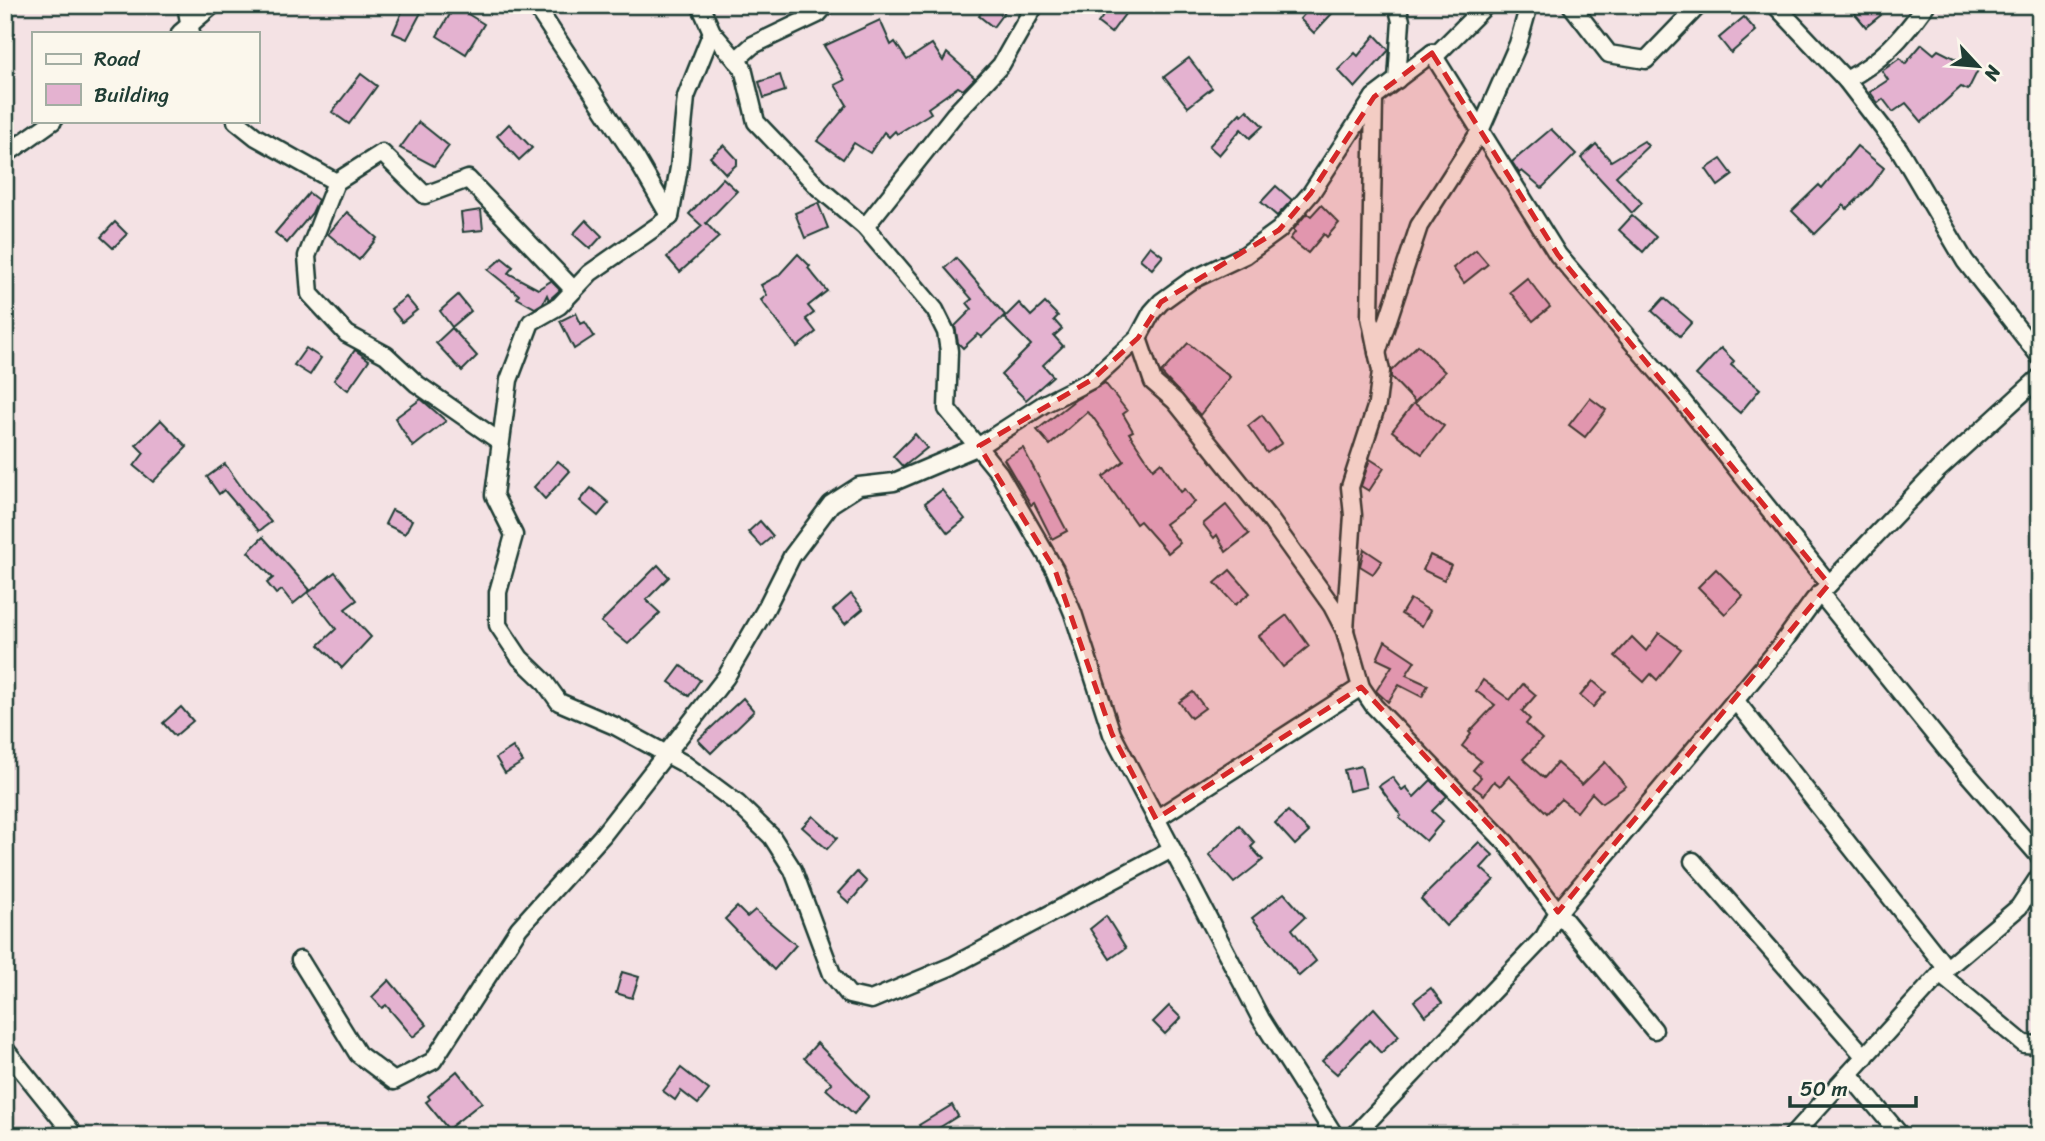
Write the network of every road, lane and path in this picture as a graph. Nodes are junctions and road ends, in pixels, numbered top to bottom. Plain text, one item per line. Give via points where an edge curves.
1 (186, 5) edge
2 (213, 5) edge
3 (535, 5) edge
4 (700, 5) edge
5 (826, 5) edge
6 (1035, 5) edge
7 (1397, 5) edge
8 (1486, 5) edge
9 (1529, 5) edge
10 (1571, 5) edge
11 (1699, 5) edge
12 (1775, 5) edge
13 (1926, 5) edge
14 (186, 31) edge
15 (712, 32) junction
16 (1432, 53) junction
17 (736, 60) junction
18 (1397, 80) junction
19 (1846, 80) junction
20 (1374, 97) junction
21 (52, 122) edge
22 (237, 122) edge
23 (1480, 131) junction
24 (5, 155) edge
25 (336, 182) junction
26 (670, 216) junction
27 (865, 227) junction
28 (575, 290) junction
29 (1138, 338) junction
30 (1377, 353) junction
31 (2040, 357) edge
32 (2040, 377) edge
33 (499, 441) junction
34 (979, 446) junction
35 (1825, 588) junction
36 (1345, 631) junction
37 (1361, 687) junction
38 (1735, 700) junction
39 (667, 754) junction
40 (1156, 819) junction
41 (1172, 849) junction
42 (2040, 857) edge
43 (1692, 861) dead end
44 (2039, 879) edge
45 (1558, 912) junction
46 (300, 960) dead end
47 (1943, 972) junction
48 (1654, 1030) dead end
49 (2040, 1045) edge
50 (5, 1049) edge
51 (1865, 1057) junction
52 (1849, 1073) junction
53 (75, 1136) edge
54 (1335, 1136) edge
55 (1354, 1136) edge
56 (1792, 1136) edge
57 (1901, 1136) edge

1 - 14 street
2 - 14 street
3 - 26 street
4 - 15 street
5 - 17 street via 818,14 753,45
6 - 27 street via 1001,65 954,115
7 - 18 street via 1401,21
8 - 16 street via 1437,55
9 - 23 street via 1518,44
10 - 11 street via 1609,54 1646,60
12 - 19 street
13 - 19 street via 1888,53
15 - 17 street
15 - 26 street via 686,97
16 - 18 street
16 - 23 street
17 - 27 street via 743,68 756,122 819,188
18 - 20 street
19 - 31 street via 1899,149 1965,261
20 - 29 street via 1311,193 1279,230 1245,255 1190,281 1161,302
20 - 30 street via 1370,317
21 - 24 street
22 - 25 street
23 - 30 street via 1419,226
23 - 35 street via 1558,255 1680,398
25 - 28 street via 382,153 425,195 468,179
25 - 33 street via 307,256 310,294 347,334 386,355 427,391
26 - 28 street
27 - 34 street via 935,310 946,332 947,409
28 - 33 street via 559,306 531,322 509,380
29 - 34 street via 1093,379
29 - 36 street via 1153,382 1174,401 1270,521
30 - 36 street via 1381,371 1377,404 1350,486 1353,515
32 - 35 street via 1938,470
33 - 39 street via 494,495 514,535 498,592 498,625 559,702
34 - 39 street via 894,482 859,486 831,504 792,556 726,677
34 - 40 street via 1055,570 1112,734
35 - 38 street
35 - 42 street via 1945,749
36 - 37 street
37 - 40 street
37 - 45 street via 1425,762 1506,843
38 - 45 street
38 - 47 street
39 - 41 street via 738,804 772,837 793,870 832,974 849,995 871,1000 952,966
39 - 46 street via 602,836 519,928 433,1061 394,1082 358,1054
40 - 41 street
41 - 54 street via 1261,1020
43 - 51 street
44 - 47 street via 2019,907
45 - 48 street
45 - 55 street via 1544,937
47 - 49 street via 2024,1044
47 - 51 street
50 - 53 street
51 - 52 street
52 - 56 street
52 - 57 street

